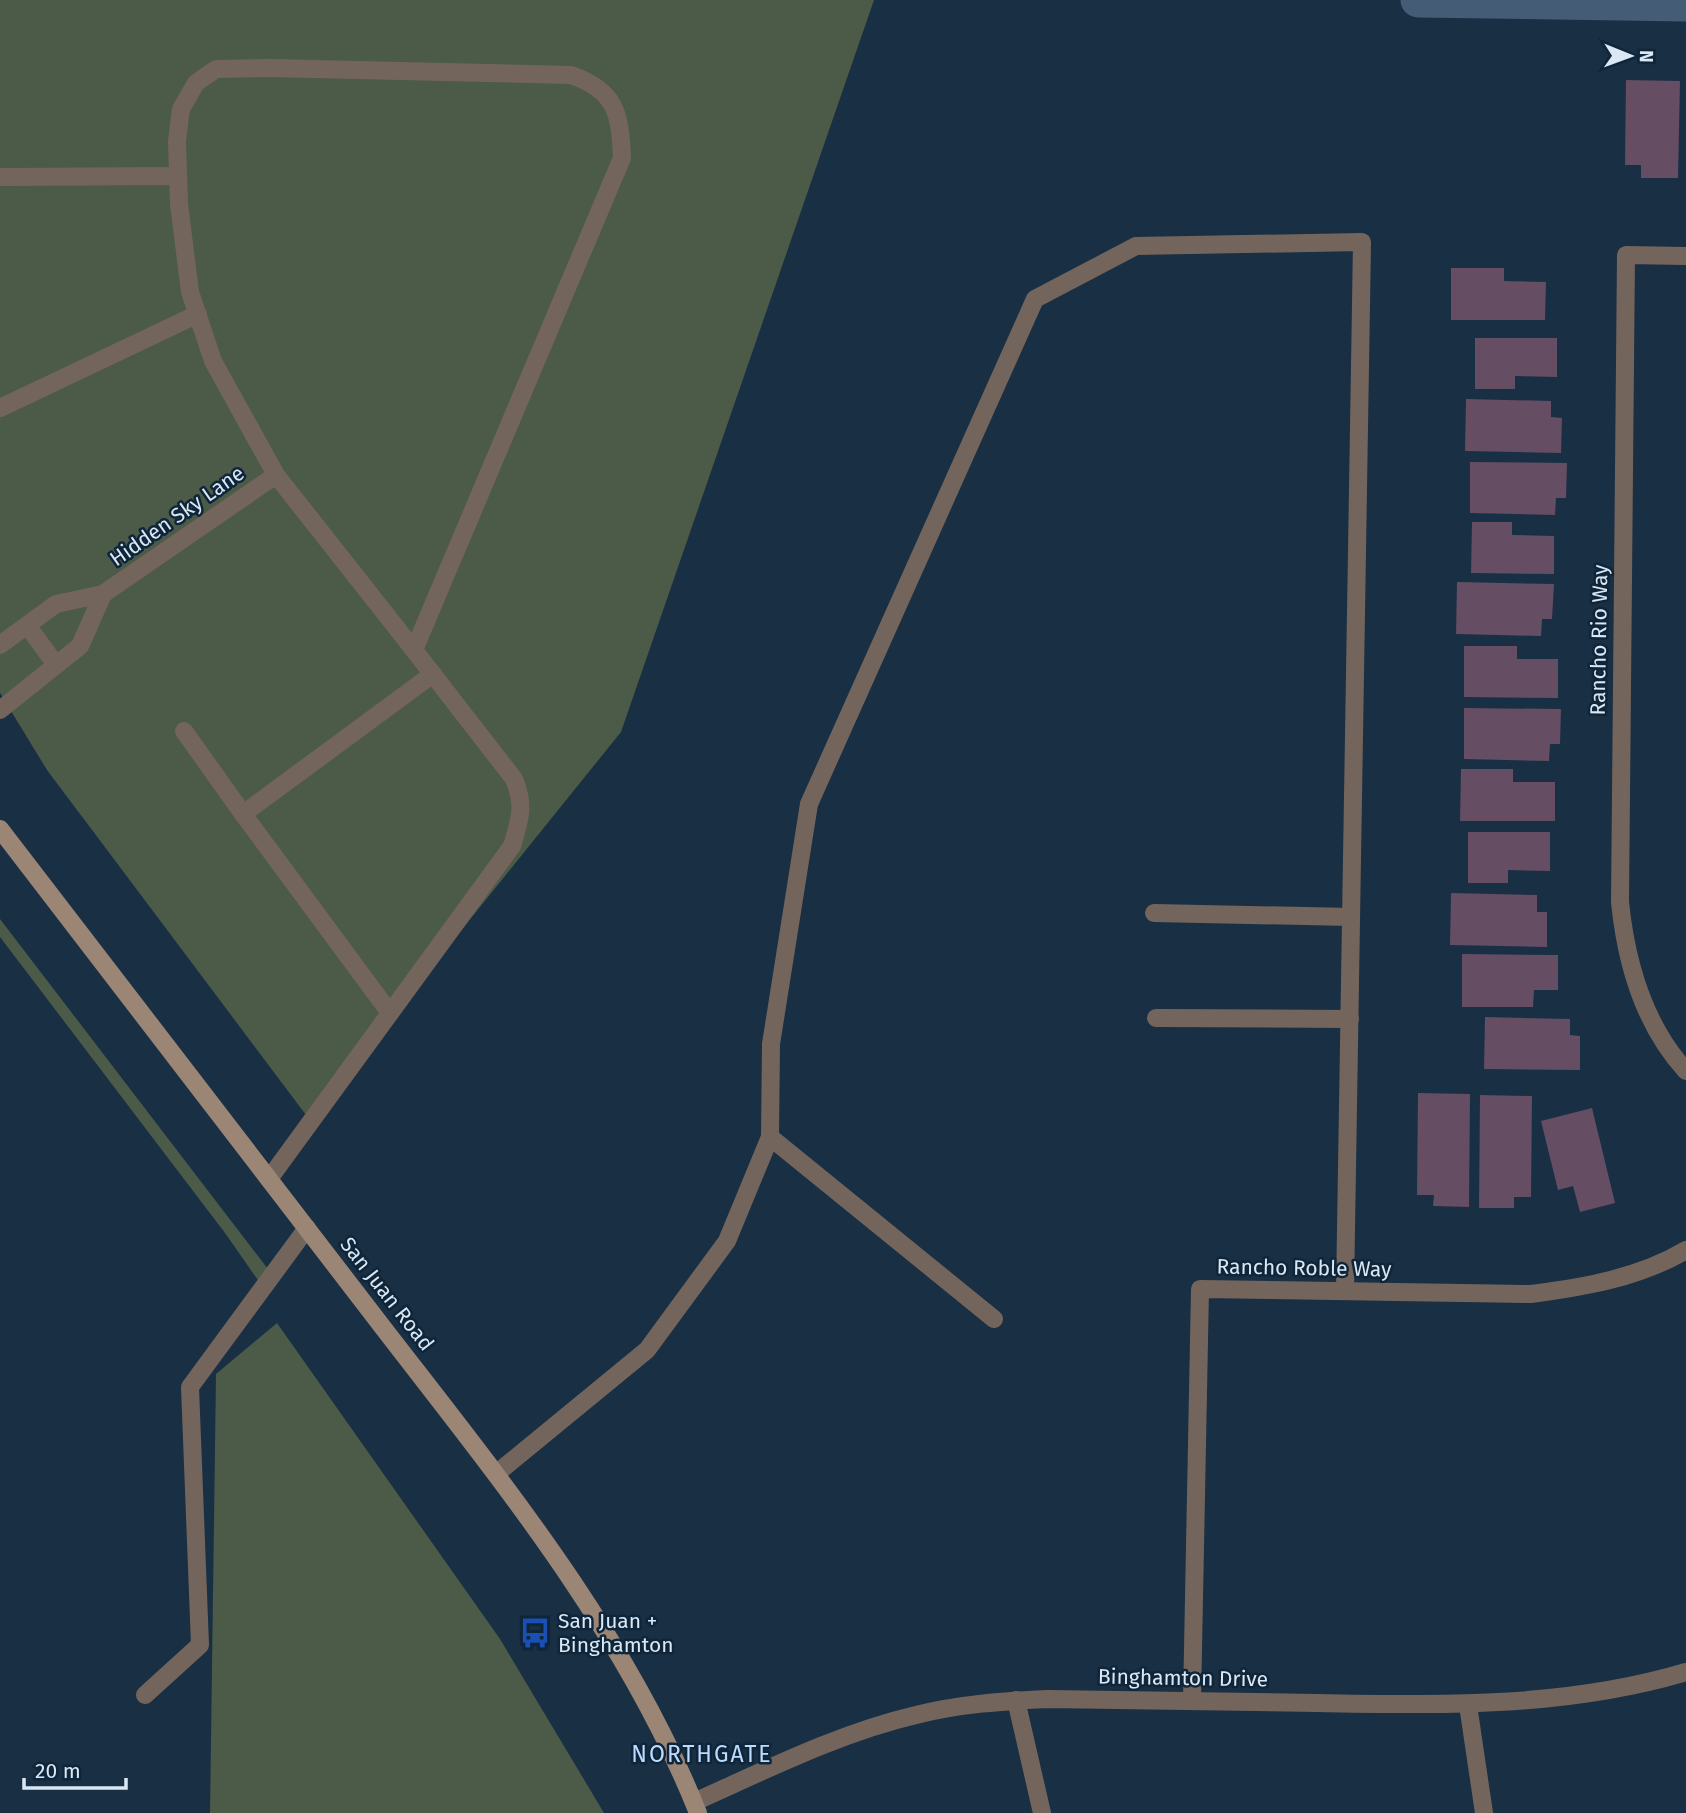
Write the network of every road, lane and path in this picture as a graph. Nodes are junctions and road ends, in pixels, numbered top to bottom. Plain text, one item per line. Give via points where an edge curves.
1 (178, 176) junction
2 (0, 177) edge
3 (1686, 256) edge
4 (198, 314) junction
5 (0, 408) edge
6 (276, 475) junction
7 (103, 594) junction
8 (27, 625) junction
9 (0, 645) edge
10 (414, 650) junction
11 (56, 665) junction
12 (433, 674) junction
13 (0, 710) edge
14 (184, 731) dead end
15 (243, 814) junction
16 (0, 829) edge
17 (1154, 913) dead end
18 (1351, 917) junction
19 (390, 1013) junction
20 (1156, 1018) dead end
21 (1350, 1019) junction
22 (1686, 1071) edge
23 (770, 1137) junction
24 (269, 1179) junction
25 (307, 1228) junction
26 (1686, 1250) edge
27 (1345, 1291) junction
28 (994, 1319) dead end
29 (496, 1474) junction
30 (1686, 1672) edge
31 (145, 1695) dead end
32 (1016, 1700) junction
33 (1192, 1701) junction
34 (1468, 1705) junction
35 (696, 1808) edge
36 (1042, 1813) edge
37 (1484, 1813) edge

1 - 2 street
1 - 4 street via 178,204
1 - 10 street via 181,109 196,83 216,69 571,75 606,95 620,121 622,158
3 - 22 street, Rancho Rio Way via 1626,254 1620,902 1633,974 1651,1020
4 - 5 street
4 - 6 street via 213,361
6 - 7 street, Hidden Sky Lane
6 - 10 street
7 - 8 street, Hidden Sky Lane via 56,604
7 - 11 street, Hidden Sky Lane via 80,646
8 - 9 street, Hidden Sky Lane
8 - 11 street
10 - 12 street
11 - 13 street, Hidden Sky Lane
12 - 15 street
12 - 19 street via 513,779 521,816 512,846
14 - 15 street
15 - 19 street
16 - 24 main road, San Juan Road
17 - 18 street
18 - 21 street
18 - 23 street via 1362,242 1136,246 1035,299 809,804 771,1044
19 - 24 street
20 - 21 street
21 - 27 street
23 - 28 street
23 - 29 street via 727,1241 647,1350
24 - 25 main road, San Juan Road
25 - 29 main road, San Juan Road
25 - 31 street via 190,1387 200,1645
26 - 27 street, Rancho Roble Way via 1633,1274 1531,1294
27 - 33 street, Rancho Roble Way via 1200,1289
29 - 35 main road, San Juan Road via 601,1625 653,1716
30 - 34 street, Binghamton Drive via 1570,1697
32 - 33 street, Binghamton Drive
32 - 35 street, Binghamton Drive via 886,1723 824,1744
32 - 36 street
33 - 34 street, Binghamton Drive
34 - 37 street

